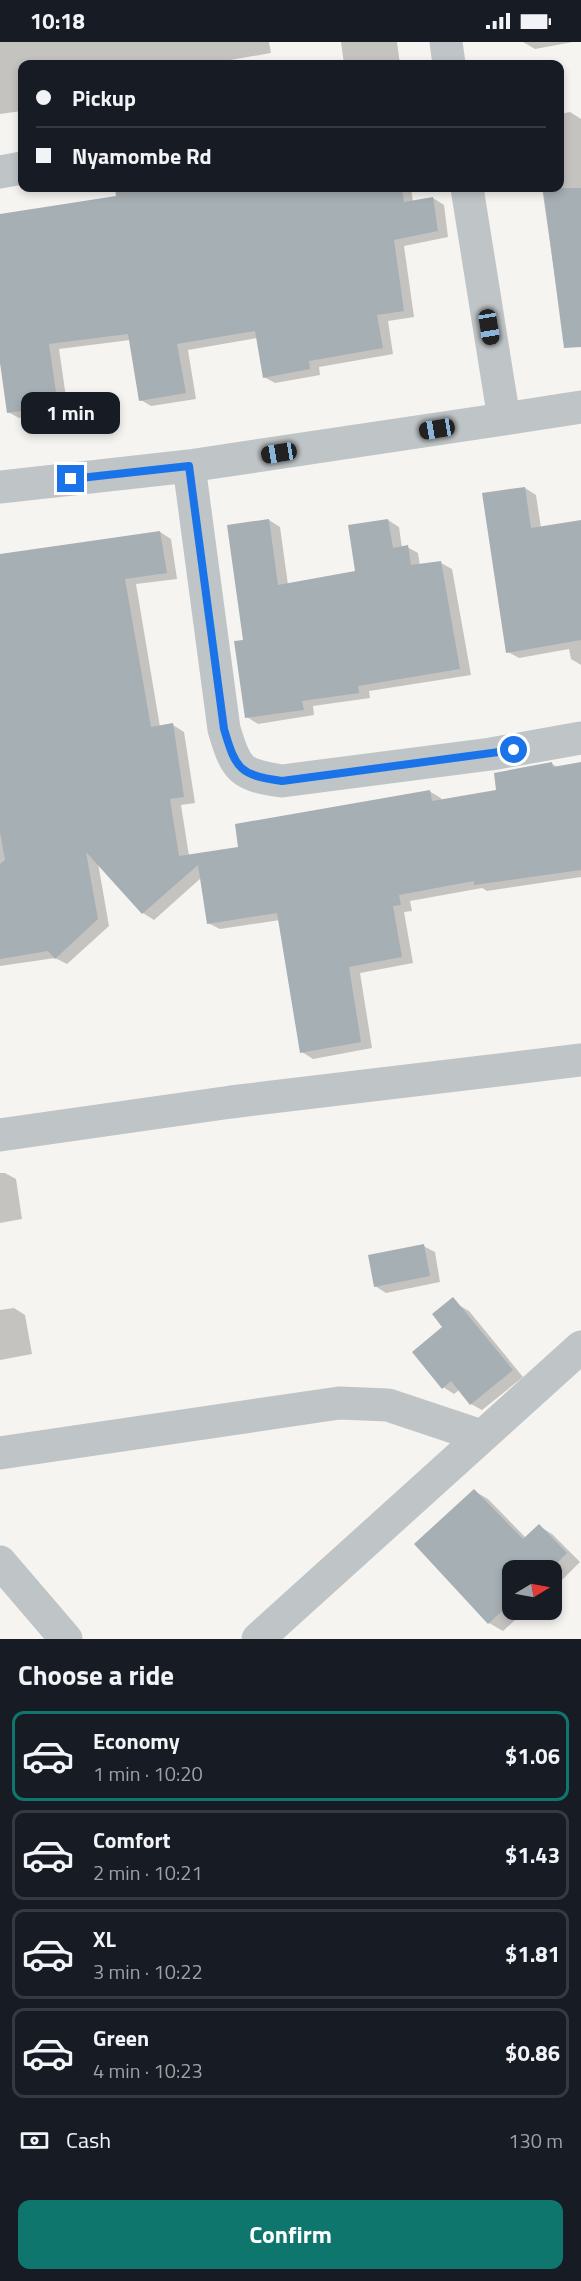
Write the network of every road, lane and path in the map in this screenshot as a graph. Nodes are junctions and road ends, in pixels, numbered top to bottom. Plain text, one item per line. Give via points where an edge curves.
1 (446, 42) edge
2 (448, 60) edge
3 (18, 169) edge
4 (0, 172) edge
5 (468, 192) edge
6 (581, 407) edge
7 (504, 419) junction
8 (189, 466) junction
9 (0, 487) edge
10 (581, 738) edge
11 (581, 1060) edge
12 (0, 1135) edge
13 (581, 1347) edge
14 (481, 1436) junction
15 (0, 1453) edge
16 (0, 1562) edge
17 (66, 1639) edge
18 (258, 1639) edge

1 - 2 street
3 - 4 street
5 - 7 street
6 - 7 street
7 - 8 street
8 - 9 street
8 - 10 street via 224,729 232,758 253,777 282,781 491,754
11 - 12 street via 231,1102
13 - 14 street
14 - 15 street via 388,1405 339,1403
14 - 18 street
16 - 17 street

